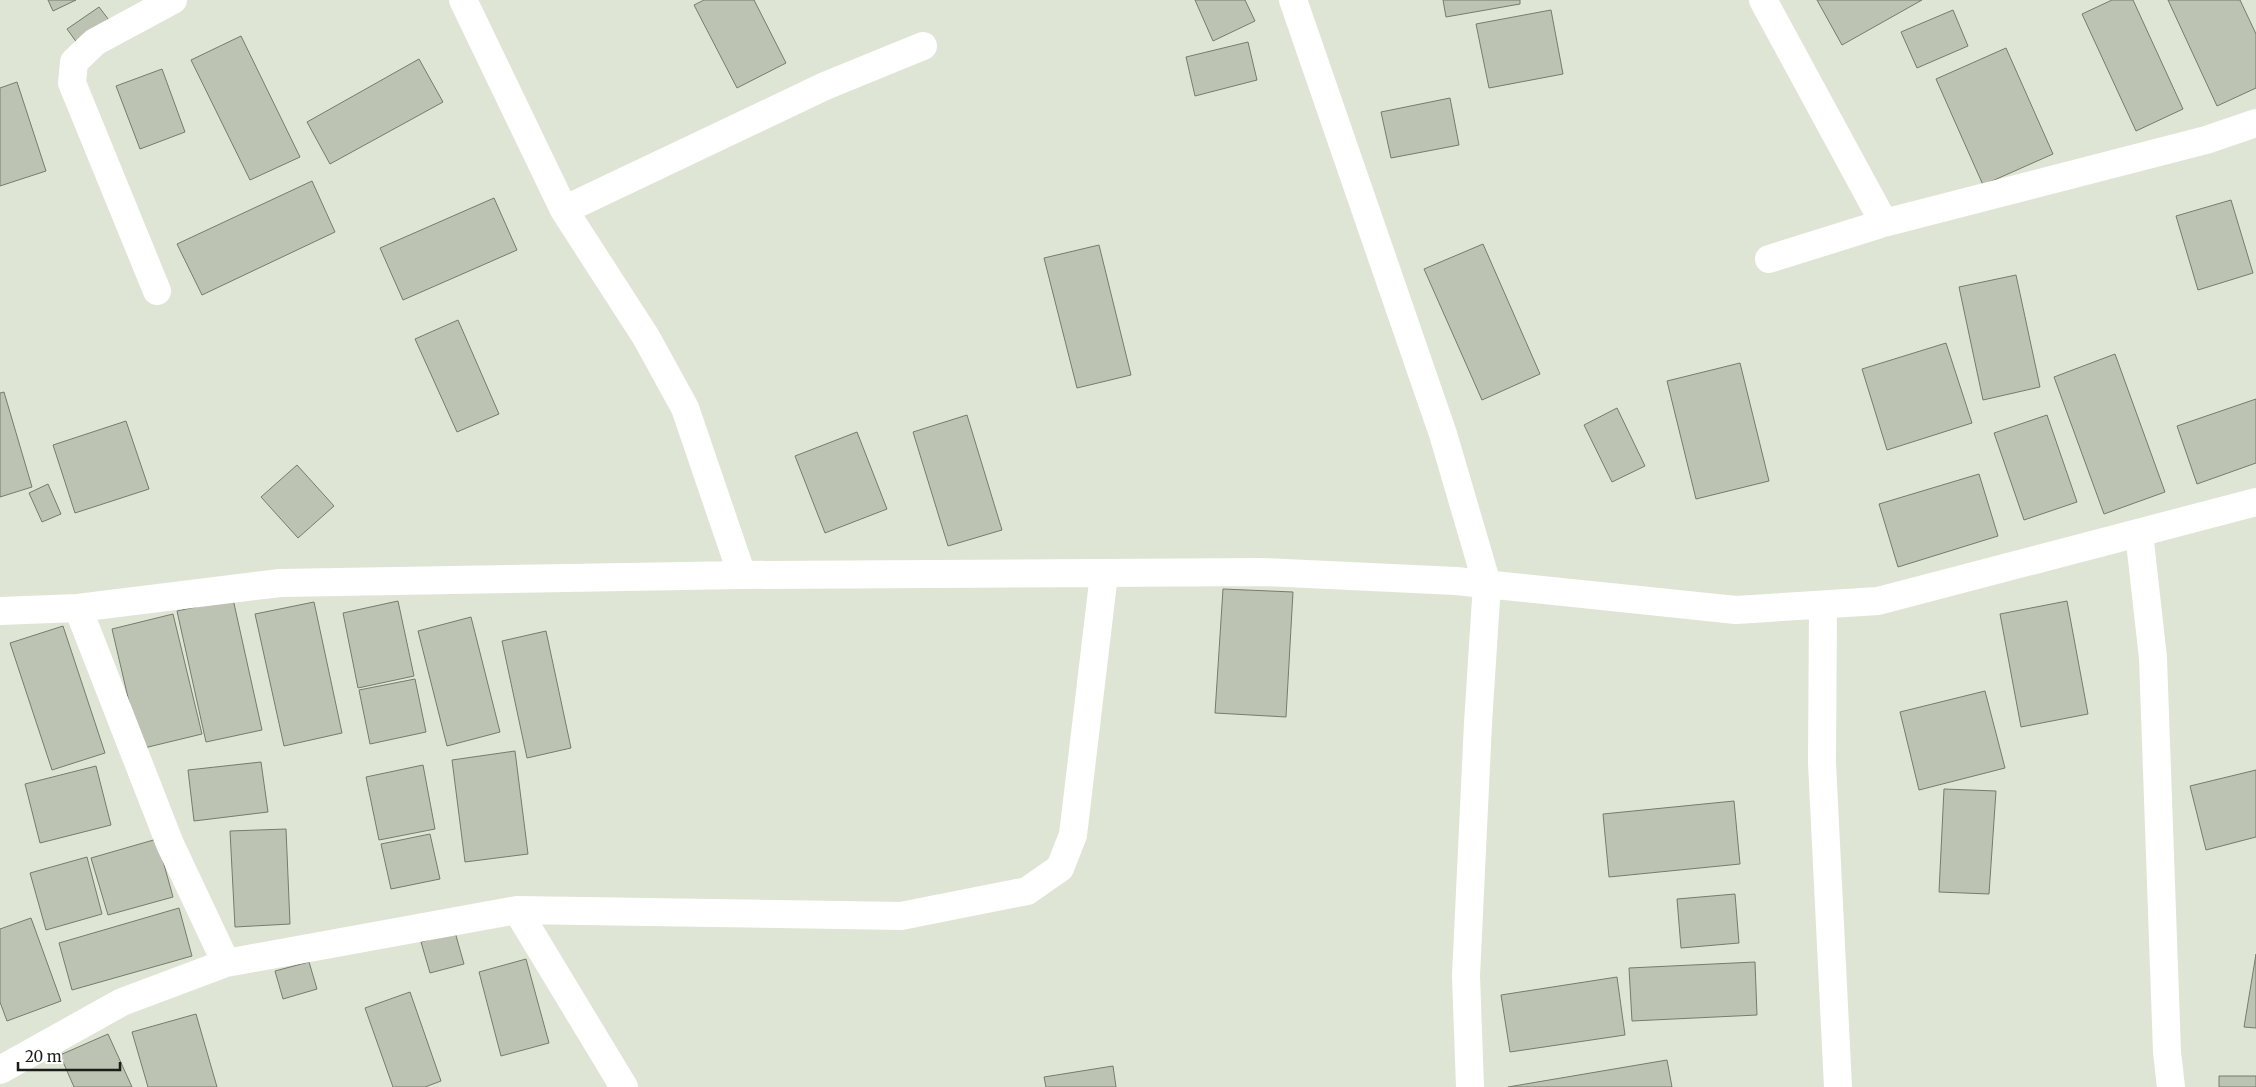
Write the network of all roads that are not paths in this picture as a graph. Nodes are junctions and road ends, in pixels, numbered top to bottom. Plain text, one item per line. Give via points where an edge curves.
1 (173, 0) edge
2 (463, 0) edge
3 (1293, 0) edge
4 (1763, 0) edge
5 (923, 46) dead end
6 (2256, 123) edge
7 (564, 210) junction
8 (1884, 223) junction
9 (1769, 259) dead end
10 (157, 291) dead end
11 (2256, 502) edge
12 (2140, 533) junction
13 (1104, 574) junction
14 (742, 575) junction
15 (1487, 584) junction
16 (1823, 606) junction
17 (78, 608) junction
18 (0, 611) edge
19 (517, 910) junction
20 (226, 963) junction
21 (0, 1070) edge
22 (624, 1087) edge
23 (1470, 1087) edge
24 (1838, 1087) edge
25 (2171, 1087) edge

1 - 10 street via 95,42 74,62 72,83
2 - 7 street
3 - 15 street via 1443,434
4 - 8 street
5 - 7 street via 825,86
6 - 8 street via 2206,140
7 - 14 street via 646,337 685,408
8 - 9 street
11 - 12 street
12 - 16 street via 1878,601
12 - 25 street via 2153,658 2167,1052
13 - 14 street
13 - 15 street via 1263,572
13 - 19 street via 1073,835 1060,868 1027,891 901,916
14 - 17 street via 280,582
15 - 16 street via 1736,610
15 - 23 street via 1466,976
16 - 24 street via 1822,762
17 - 18 street
17 - 20 street via 170,844
19 - 20 street
19 - 22 street
20 - 21 street via 122,1002

